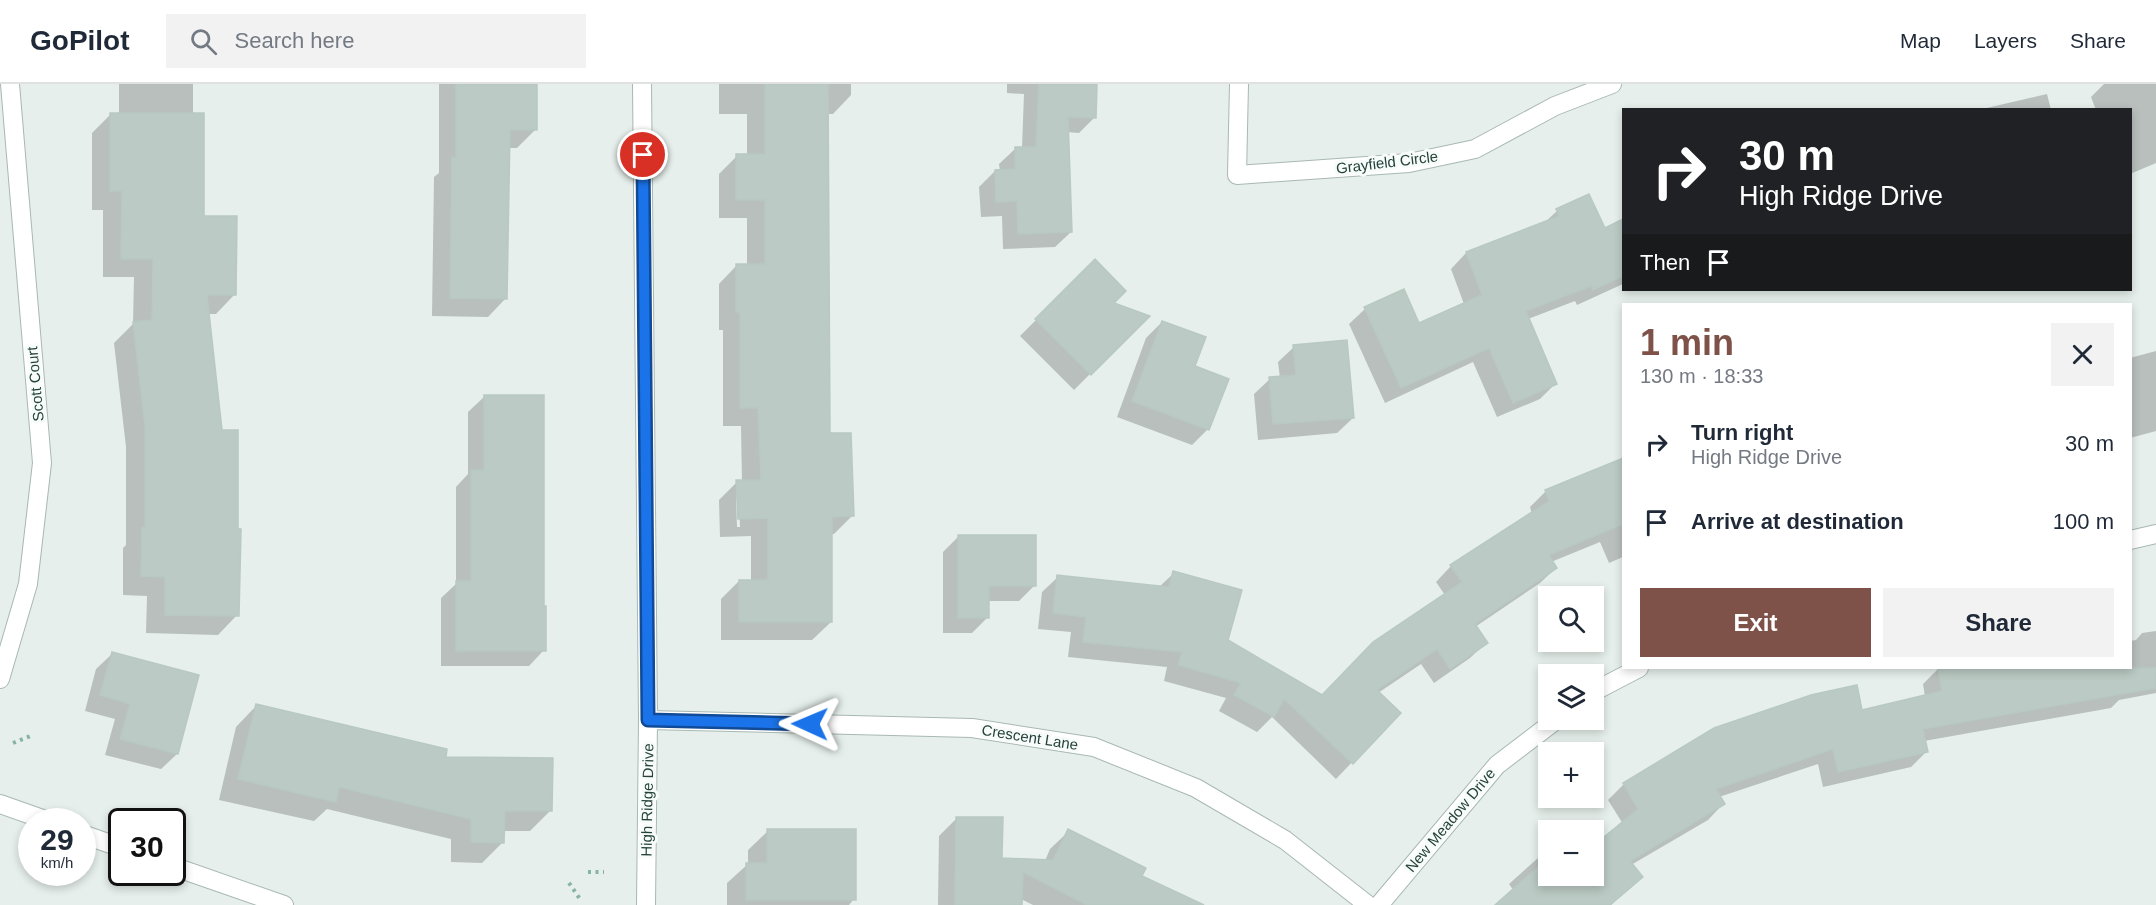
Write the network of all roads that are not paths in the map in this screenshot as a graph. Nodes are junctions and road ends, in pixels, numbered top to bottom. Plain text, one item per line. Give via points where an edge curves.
1 (10, 84) edge
2 (642, 84) edge
3 (1239, 84) edge
4 (1612, 84) edge
5 (2156, 534) edge
6 (2132, 540) edge
7 (1637, 669) edge
8 (0, 679) edge
9 (1604, 686) edge
10 (648, 720) junction
11 (1543, 730) edge
12 (0, 804) edge
13 (18, 810) edge
14 (186, 872) edge
15 (241, 898) edge
16 (284, 905) edge
17 (646, 905) edge
18 (1368, 905) edge
19 (1379, 905) edge

1 - 8 street, Scott Court via 42,463 28,584
2 - 10 street, High Ridge Drive
3 - 4 street, Grayfield Circle via 1237,175 1409,162 1475,149 1555,105
5 - 6 street
7 - 9 street
10 - 17 street, High Ridge Drive
10 - 18 street, Crescent Lane via 972,728 1094,747 1196,788 1285,840
11 - 19 street, New Meadow Drive via 1497,765
12 - 13 street
14 - 15 street
15 - 16 street

